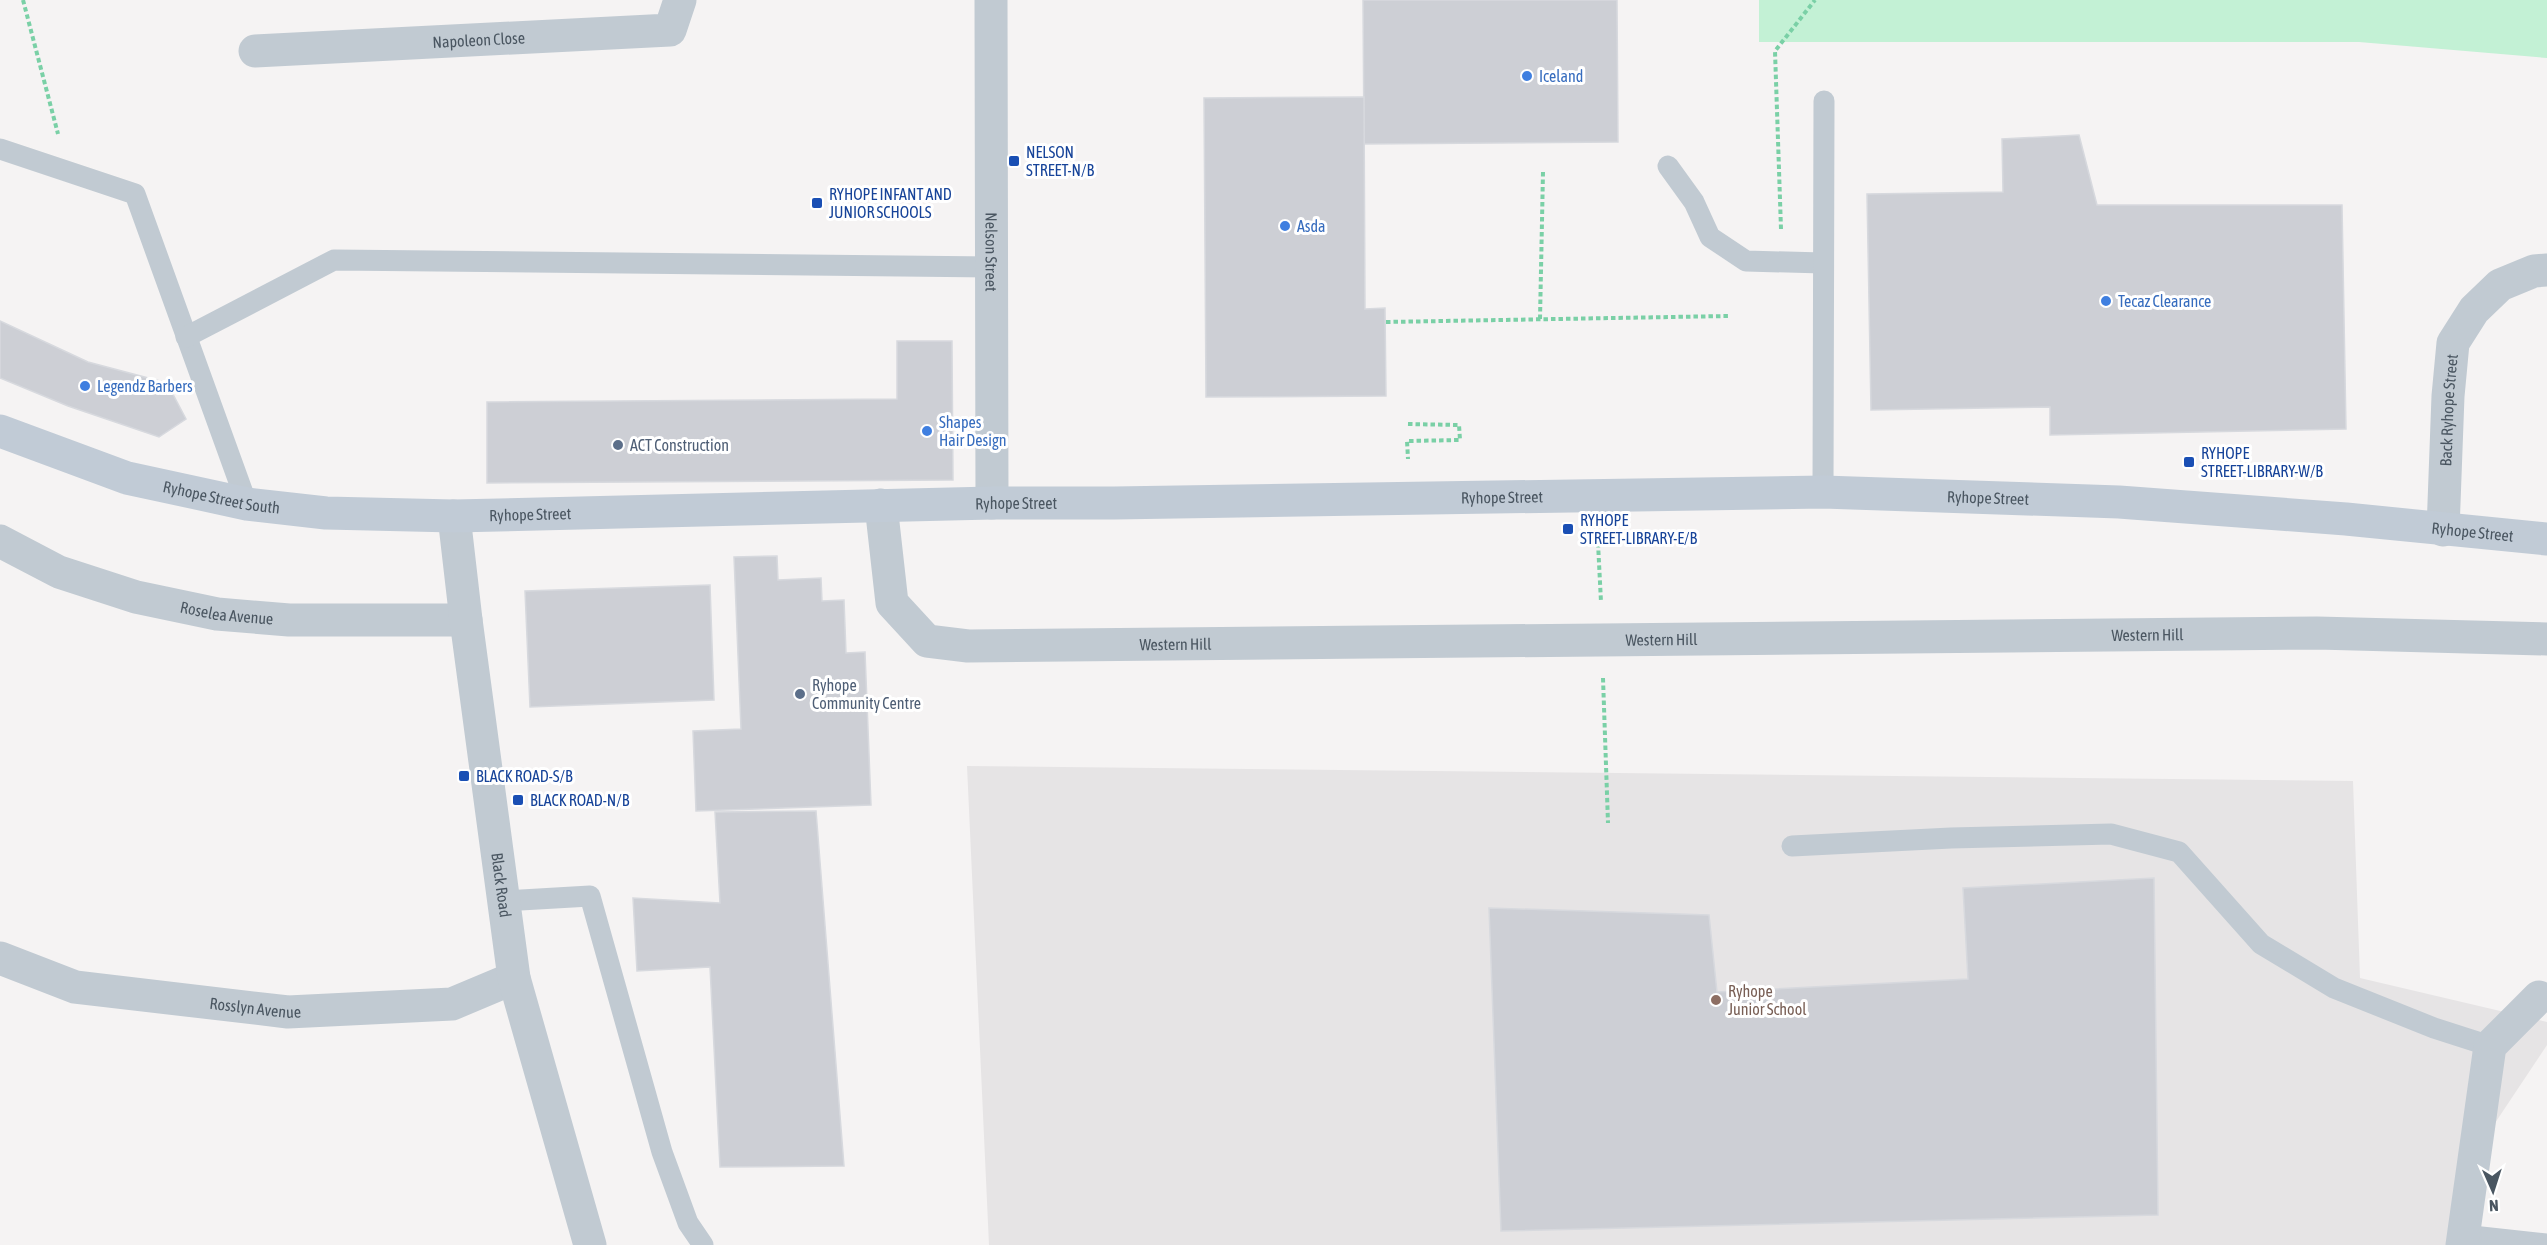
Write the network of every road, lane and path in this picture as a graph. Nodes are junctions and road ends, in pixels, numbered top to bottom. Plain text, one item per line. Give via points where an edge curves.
1 (23, 0) edge
2 (680, 0) edge
3 (991, 0) edge
4 (1815, 0) edge
5 (255, 51) dead end
6 (1824, 101) dead end
7 (0, 149) edge
8 (1668, 166) dead end
9 (68, 172) junction
10 (1544, 172) dead end
11 (1782, 262) junction
12 (1823, 262) junction
13 (992, 267) junction
14 (2547, 270) edge
15 (1728, 316) dead end
16 (1540, 320) junction
17 (1386, 322) dead end
18 (186, 337) junction
19 (1408, 424) dead end
20 (0, 431) edge
21 (1408, 465) dead end
22 (1823, 492) junction
23 (992, 503) junction
24 (247, 504) junction
25 (881, 506) junction
26 (454, 516) junction
27 (2443, 530) junction
28 (2547, 539) edge
29 (0, 541) edge
30 (466, 620) junction
31 (2547, 639) edge
32 (1792, 846) dead end
33 (504, 901) junction
34 (0, 958) edge
35 (514, 978) junction
36 (2544, 993) edge
37 (2490, 1046) junction
38 (2462, 1240) edge
39 (2547, 1244) edge
40 (590, 1245) edge
41 (703, 1245) edge

1 - 9 path
2 - 5 street, Napoleon Close via 670,30
3 - 13 street, Nelson Street
4 - 11 path via 1775,51
6 - 12 lane
7 - 9 lane
8 - 11 lane via 1694,202 1710,237 1746,261
9 - 18 lane via 135,194
10 - 16 path
11 - 12 lane
12 - 22 lane
13 - 18 lane via 334,260
13 - 23 street, Nelson Street
14 - 27 street, Back Ryhope Street via 2500,285 2474,310 2453,343
15 - 16 path
16 - 17 path
18 - 24 lane
19 - 21 path via 1459,425 1460,440 1407,441
20 - 24 main road, Ryhope Street South via 127,478
22 - 23 main road, Ryhope Street
22 - 27 main road, Ryhope Street via 2119,502
23 - 25 main road, Ryhope Street
24 - 26 main road, Ryhope Street South via 326,513
25 - 26 main road, Ryhope Street
25 - 31 street, Western Hill via 892,603 927,641 968,646 2317,633
26 - 30 street, Black Road
27 - 28 main road, Ryhope Street
29 - 30 street, Roselea Avenue via 59,572 136,597 217,614 290,620
30 - 33 street, Black Road
32 - 37 lane via 2111,834 2179,852 2260,944 2334,988
33 - 35 street, Black Road
33 - 41 lane via 590,896 662,1152 688,1223
34 - 35 street, Rosslyn Avenue via 75,987 288,1012 452,1004
35 - 40 street, Black Road
36 - 37 street
37 - 38 street
38 - 39 lane

